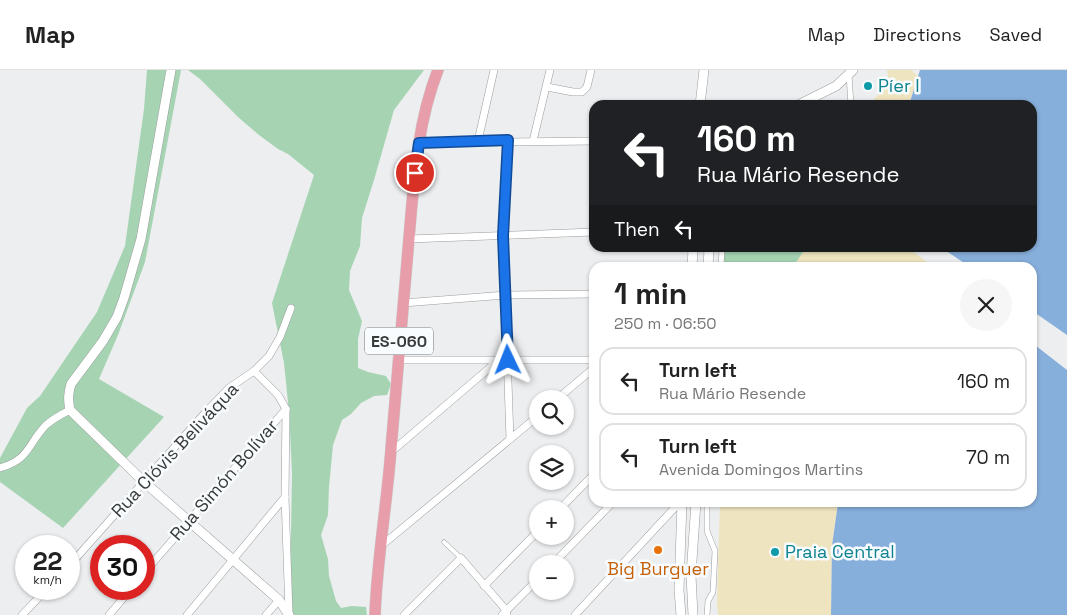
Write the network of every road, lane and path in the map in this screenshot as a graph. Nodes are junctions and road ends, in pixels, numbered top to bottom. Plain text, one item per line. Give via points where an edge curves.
1 (172, 70) edge
2 (438, 70) edge
3 (494, 70) edge
4 (550, 70) edge
5 (590, 70) edge
6 (704, 70) edge
7 (851, 72) edge
8 (546, 87) junction
9 (701, 100) edge
10 (809, 100) edge
11 (852, 100) edge
12 (508, 140) junction
13 (589, 140) edge
14 (478, 141) junction
15 (533, 141) junction
16 (419, 143) junction
17 (589, 232) edge
18 (503, 236) junction
19 (409, 239) junction
20 (589, 294) edge
21 (506, 295) junction
22 (403, 302) junction
23 (291, 308) dead end
24 (398, 360) junction
25 (504, 360) junction
26 (589, 360) edge
27 (254, 371) junction
28 (589, 372) edge
29 (568, 390) edge
30 (286, 409) junction
31 (70, 410) junction
32 (529, 423) edge
33 (510, 439) junction
34 (391, 452) junction
35 (0, 468) edge
36 (589, 479) edge
37 (143, 481) junction
38 (286, 498) junction
39 (569, 500) edge
40 (608, 507) edge
41 (676, 507) edge
42 (681, 507) edge
43 (696, 507) edge
44 (707, 507) edge
45 (188, 520) junction
46 (529, 540) edge
47 (444, 542) dead end
48 (381, 546) junction
49 (80, 553) edge
50 (562, 555) edge
51 (461, 558) junction
52 (155, 560) edge
53 (233, 560) junction
54 (484, 586) junction
55 (529, 589) edge
56 (36, 600) edge
57 (122, 600) edge
58 (279, 600) junction
59 (289, 614) edge
60 (505, 614) edge
61 (22, 615) edge
62 (109, 615) edge
63 (187, 615) edge
64 (266, 615) edge
65 (375, 615) edge
66 (404, 615) edge
67 (575, 615) edge
68 (681, 615) edge
69 (693, 615) edge
70 (707, 615) edge

1 - 31 street via 133,269 117,317 71,384 68,392
2 - 16 main road, ES-060 via 426,106
3 - 14 street
4 - 8 street
5 - 8 street via 582,92
6 - 9 street
7 - 10 street via 830,90
7 - 11 street
8 - 15 street
12 - 14 street
12 - 15 street
12 - 18 street
13 - 15 street
14 - 16 street
16 - 19 main road, ES-060
17 - 18 street
18 - 19 street
18 - 21 street
19 - 22 main road, ES-060
20 - 21 street
21 - 22 street
21 - 25 street
22 - 24 main road, ES-060
23 - 27 street, Rua Clóvis Beliváqua via 269,356
24 - 25 street
24 - 34 main road, ES-060
25 - 26 street
25 - 33 street
25 - 34 street
27 - 30 street via 278,395
27 - 37 street, Rua Clóvis Beliváqua via 229,388
28 - 29 street
30 - 38 street
30 - 45 street, Rua Simón Bolívar
31 - 35 street via 48,424 27,452 13,464
31 - 37 street
32 - 33 street
33 - 48 street
34 - 48 main road, ES-060
36 - 39 street
37 - 45 street
37 - 49 street, Rua Clóvis Beliváqua
38 - 53 street
38 - 59 street
40 - 50 street
41 - 67 street
42 - 68 street
43 - 69 street via 691,575
44 - 70 street via 707,531 715,551 713,592 708,601
45 - 52 street, Rua Simón Bolívar
45 - 53 street
46 - 54 street
47 - 51 lane
48 - 65 main road, ES-060
51 - 54 street
51 - 66 street
53 - 58 street
53 - 63 street
54 - 60 street
55 - 60 street
56 - 61 street
57 - 62 street
58 - 59 street
58 - 64 street

